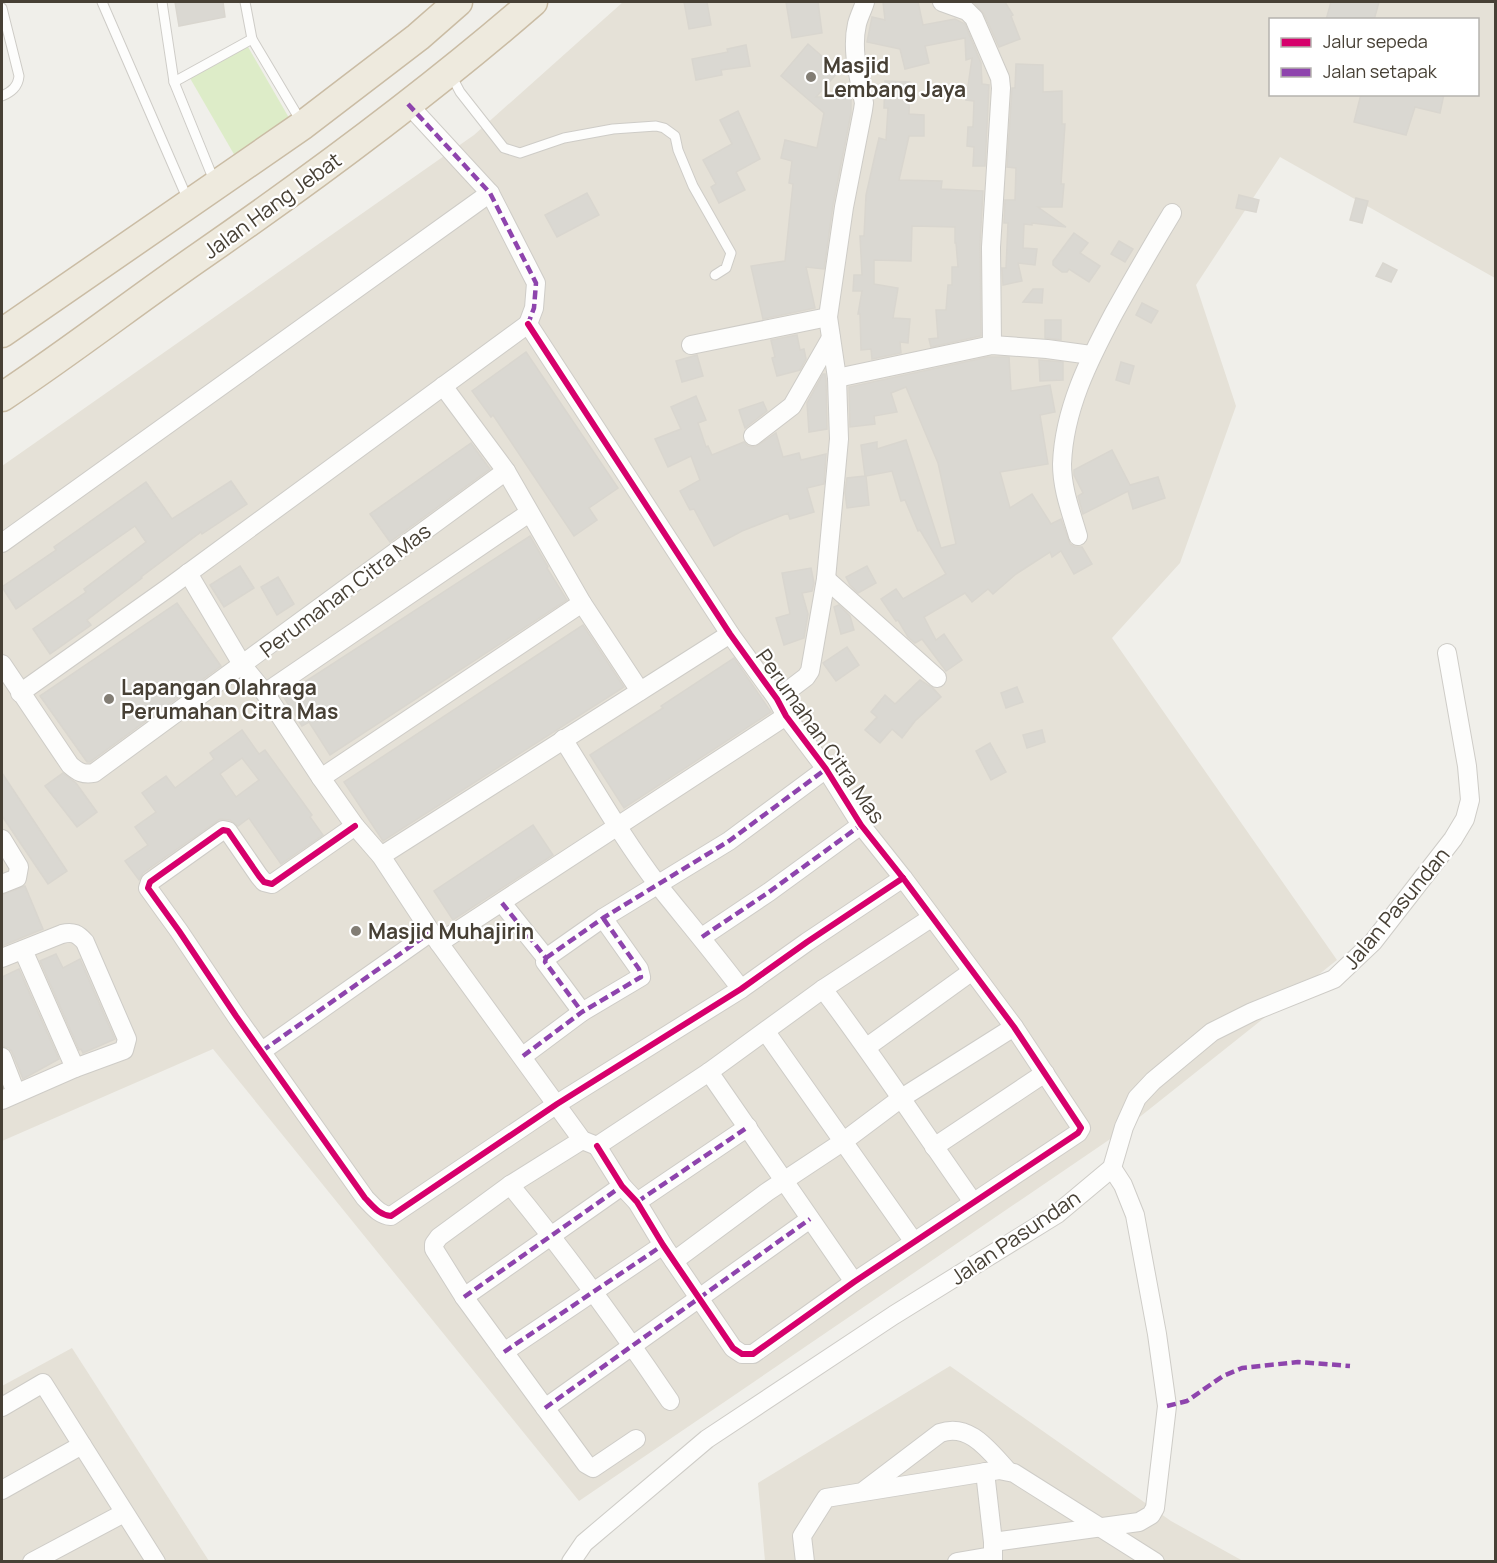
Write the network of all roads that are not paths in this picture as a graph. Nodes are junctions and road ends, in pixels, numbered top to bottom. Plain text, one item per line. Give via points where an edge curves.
1 (102, 2) edge
2 (162, 2) edge
3 (245, 2) edge
4 (458, 2) edge
5 (533, 2) edge
6 (865, 2) edge
7 (942, 2) edge
8 (2, 8) edge
9 (252, 39) junction
10 (449, 73) junction
11 (174, 82) junction
12 (2, 96) edge
13 (408, 104) junction
14 (303, 125) junction
15 (216, 185) junction
16 (490, 193) junction
17 (189, 202) junction
18 (1172, 213) dead end
19 (715, 275) dead end
20 (828, 317) junction
21 (528, 324) junction
22 (2, 333) edge
23 (831, 338) junction
24 (691, 345) dead end
25 (992, 345) junction
26 (1091, 355) junction
27 (837, 378) junction
28 (443, 386) junction
29 (2, 397) edge
30 (753, 436) dead end
31 (506, 471) junction
32 (529, 513) junction
33 (1078, 536) dead end
34 (2, 543) edge
35 (188, 573) junction
36 (826, 579) junction
37 (582, 603) junction
38 (730, 634) junction
39 (1447, 652) dead end
40 (2, 664) edge
41 (243, 666) junction
42 (937, 678) dead end
43 (640, 691) junction
44 (20, 693) junction
45 (265, 693) junction
46 (777, 699) junction
47 (786, 716) junction
48 (563, 739) junction
49 (826, 769) junction
50 (321, 778) junction
51 (861, 825) junction
52 (355, 826) junction
53 (617, 826) junction
54 (2, 838) edge
55 (381, 856) junction
56 (903, 878) junction
57 (658, 884) junction
58 (2, 885) edge
59 (502, 903) junction
60 (603, 918) junction
61 (932, 918) junction
62 (702, 937) junction
63 (435, 938) junction
64 (23, 950) junction
65 (2, 958) edge
66 (546, 958) junction
67 (971, 972) junction
68 (741, 989) junction
69 (823, 989) junction
70 (582, 1012) junction
71 (1014, 1027) junction
72 (766, 1032) junction
73 (867, 1047) junction
74 (262, 1052) junction
75 (523, 1056) junction
76 (2, 1058) edge
77 (75, 1068) junction
78 (709, 1072) junction
79 (1045, 1073) junction
80 (9, 1097) edge
81 (900, 1099) junction
82 (557, 1104) junction
83 (748, 1127) junction
84 (844, 1142) junction
85 (590, 1143) junction
86 (934, 1147) junction
87 (1112, 1168) junction
88 (786, 1181) junction
89 (510, 1185) junction
90 (622, 1186) junction
91 (637, 1202) junction
92 (973, 1202) junction
93 (810, 1219) junction
94 (551, 1235) junction
95 (914, 1242) junction
96 (663, 1245) junction
97 (674, 1261) junction
98 (854, 1282) junction
99 (592, 1293) junction
100 (464, 1297) junction
101 (699, 1298) junction
102 (632, 1345) junction
103 (504, 1352) junction
104 (670, 1401) dead end
105 (2, 1407) edge
106 (545, 1408) junction
107 (636, 1439) dead end
108 (82, 1445) junction
109 (1008, 1471) junction
110 (984, 1472) junction
111 (2, 1490) edge
112 (861, 1493) junction
113 (124, 1513) junction
114 (1100, 1527) junction
115 (993, 1553) edge
116 (63, 1554) edge
117 (32, 1562) edge
118 (156, 1562) edge
119 (571, 1562) edge
120 (805, 1562) edge
121 (957, 1562) edge
122 (1155, 1562) edge

1 - 17 lane
2 - 11 lane
3 - 9 lane
4 - 14 highway
5 - 10 highway, Jalan Hang Jebat
6 - 20 street via 855,42 864,103
7 - 25 street via 967,11 974,18 1001,82 991,247
8 - 12 lane via 19,76 13,90
9 - 11 lane
9 - 14 lane
10 - 13 highway, Jalan Hang Jebat
10 - 19 lane via 460,93 504,148 511,151 520,153 564,138 613,129 656,126 671,132 693,186 731,253 726,268
11 - 15 lane
13 - 16 street
13 - 29 highway, Jalan Hang Jebat via 247,225
14 - 15 highway
15 - 17 highway
16 - 21 street via 536,283
16 - 34 street
17 - 22 highway
18 - 26 street
20 - 23 street
20 - 24 street
21 - 28 street
21 - 38 street, Perumahan Citra Mas
23 - 27 street
23 - 30 street via 792,406
25 - 26 street
25 - 27 street
26 - 33 street via 1067,423 1062,465
27 - 36 street via 839,439
28 - 31 street
28 - 35 street
31 - 32 street
31 - 41 street, Perumahan Citra Mas
32 - 37 street
32 - 45 street
35 - 41 street, Perumahan Citra Mas
35 - 44 street
36 - 42 street
36 - 46 street via 810,671
37 - 43 street
37 - 50 street
38 - 43 street
38 - 46 street, Perumahan Citra Mas
39 - 87 street, Jalan Pasundan via 1470,800 1465,819 1453,839 1373,942 1334,980 1212,1032 1154,1081 1137,1098
40 - 44 street, Perumahan Citra Mas
41 - 44 street, Perumahan Citra Mas via 86,775 70,765
41 - 45 street, Perumahan Citra Mas
43 - 48 street
45 - 50 street, Perumahan Citra Mas
46 - 47 street, Perumahan Citra Mas
47 - 49 street, Perumahan Citra Mas
47 - 53 street
48 - 53 street
48 - 55 street
49 - 51 street, Perumahan Citra Mas
49 - 57 street via 729,841
50 - 52 street, Perumahan Citra Mas
51 - 56 street, Perumahan Citra Mas
51 - 62 street
52 - 55 street, Perumahan Citra Mas
52 - 74 street via 272,884 264,882 225,829 148,884
53 - 57 street
53 - 59 street
54 - 58 street via 19,867 17,878
55 - 63 street, Perumahan Citra Mas
56 - 61 street, Perumahan Citra Mas
56 - 68 street
57 - 60 street
57 - 62 street
59 - 63 street
59 - 66 street
60 - 66 street
60 - 70 street via 641,977
61 - 67 street, Perumahan Citra Mas
61 - 69 street
62 - 68 street
63 - 74 street
63 - 75 street, Perumahan Citra Mas
64 - 65 street
64 - 77 street
64 - 77 street via 70,932 85,942 127,1042 123,1050
66 - 70 street via 545,962
67 - 71 street, Perumahan Citra Mas
67 - 73 street
68 - 82 street
69 - 72 street
69 - 73 street
70 - 75 street
71 - 79 street, Perumahan Citra Mas
71 - 81 street
72 - 78 street
72 - 84 street
73 - 81 street
74 - 82 street via 365,1198 376,1210 391,1216
75 - 82 street, Perumahan Citra Mas
76 - 80 street
77 - 80 street
78 - 83 street
78 - 85 street
79 - 86 street
79 - 92 street, Perumahan Citra Mas via 1081,1128
81 - 84 street
81 - 86 street
82 - 85 street, Perumahan Citra Mas
83 - 88 street
83 - 91 street
84 - 88 street
84 - 95 street
85 - 89 street
85 - 90 street, Perumahan Citra Mas
86 - 92 street
87 - 114 street via 1124,1185 1135,1215 1167,1406 1155,1508 1139,1522
87 - 119 street, Jalan Pasundan via 1057,1214 894,1315 707,1439 584,1543
88 - 93 street
88 - 97 street
89 - 94 street
89 - 100 street via 439,1237 435,1244
90 - 91 street, Perumahan Citra Mas
90 - 94 street
91 - 96 street, Perumahan Citra Mas
92 - 95 street
93 - 98 street
93 - 101 street
94 - 99 street
94 - 100 street
95 - 98 street
96 - 97 street, Perumahan Citra Mas
96 - 99 street
97 - 101 street, Perumahan Citra Mas
98 - 101 street, Perumahan Citra Mas via 753,1354 742,1354 733,1348
99 - 102 street
99 - 103 street
100 - 103 street
101 - 102 street
102 - 104 street
102 - 106 street
103 - 106 street
105 - 108 street via 43,1383
106 - 107 street via 579,1457 593,1468
108 - 111 street
108 - 113 street
109 - 110 street
109 - 112 street via 979,1439 947,1430
109 - 114 street
110 - 112 street
110 - 115 street
112 - 120 street via 826,1498 802,1536
113 - 116 street
113 - 118 street
114 - 115 street
114 - 122 street
115 - 121 street
116 - 117 street

